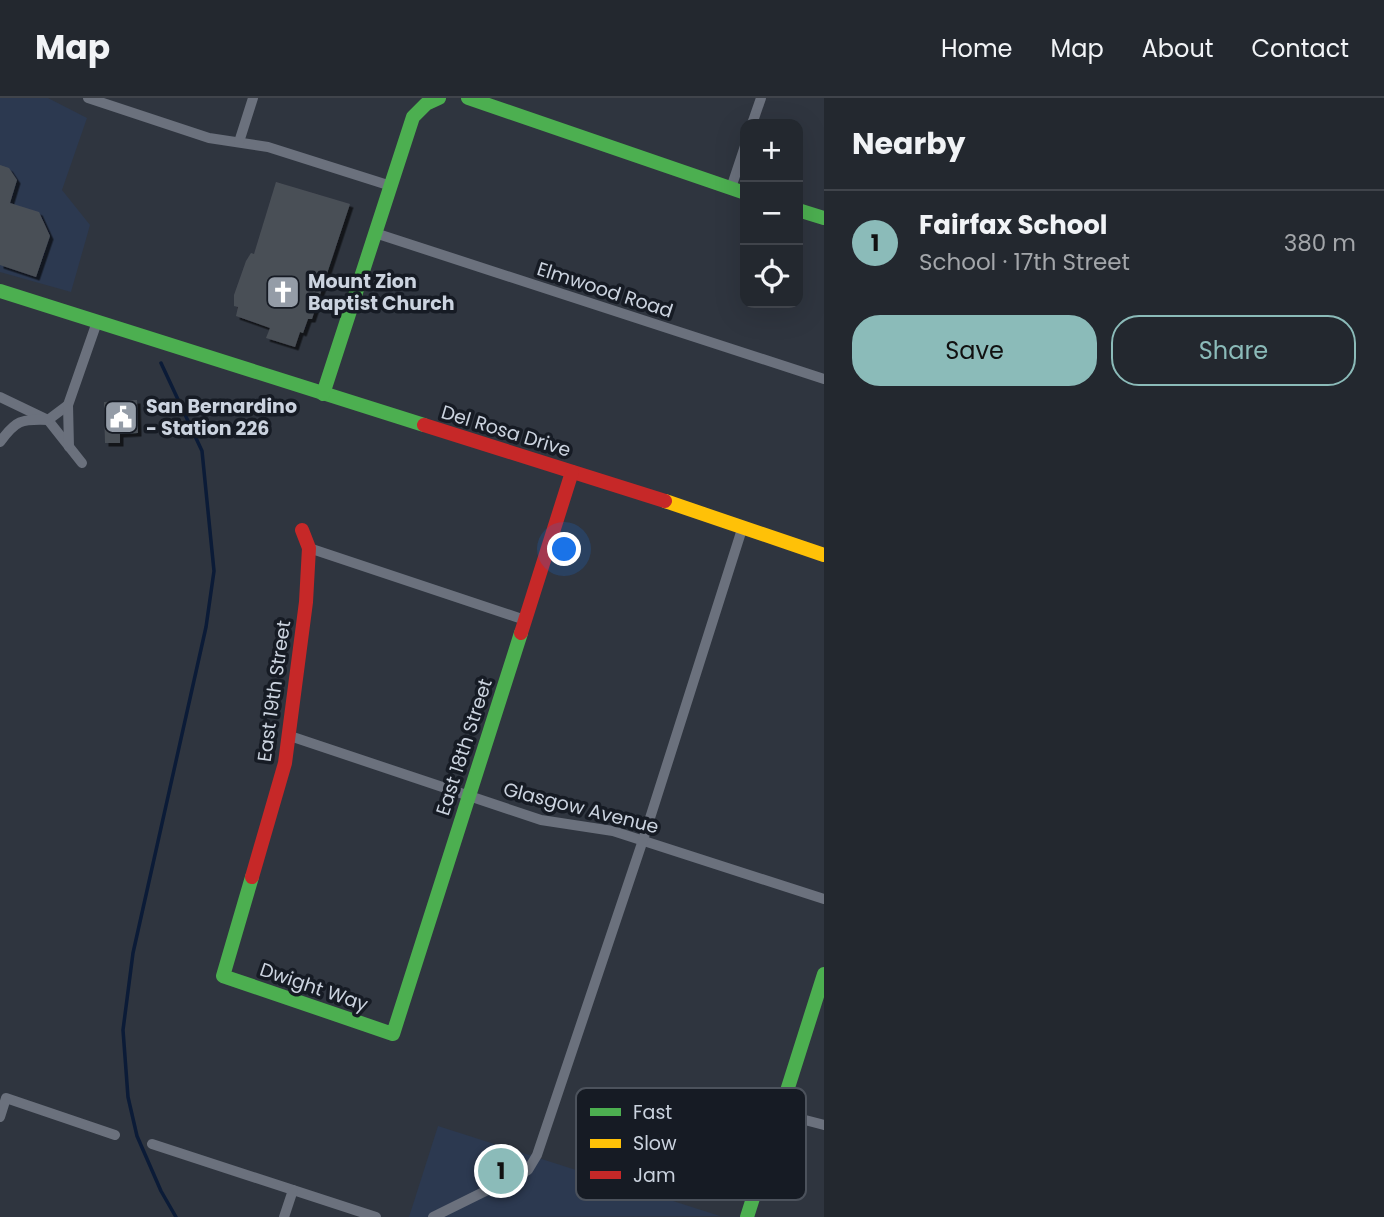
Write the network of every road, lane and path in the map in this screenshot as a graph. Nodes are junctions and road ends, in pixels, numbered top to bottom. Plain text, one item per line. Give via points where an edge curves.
1 (253, 98) edge
2 (439, 98) edge
3 (468, 98) edge
4 (761, 98) edge
5 (93, 99) edge
6 (754, 119) edge
7 (239, 142) junction
8 (391, 186) junction
9 (738, 191) edge
10 (803, 212) edge
11 (824, 218) edge
12 (375, 233) junction
13 (0, 291) edge
14 (97, 322) junction
15 (824, 379) edge
16 (323, 394) junction
17 (0, 397) edge
18 (68, 405) junction
19 (48, 420) junction
20 (0, 442) edge
21 (69, 447) junction
22 (82, 463) dead end
23 (572, 472) junction
24 (743, 526) junction
25 (302, 530) dead end
26 (309, 548) junction
27 (824, 555) edge
28 (525, 620) junction
29 (290, 736) junction
30 (469, 796) junction
31 (643, 840) junction
32 (824, 899) edge
33 (824, 974) edge
34 (223, 976) joint
35 (393, 1034) joint
36 (786, 1088) edge
37 (0, 1117) edge
38 (806, 1120) edge
39 (824, 1125) edge
40 (115, 1135) dead end
41 (152, 1144) dead end
42 (293, 1190) junction
43 (752, 1200) edge
44 (284, 1217) edge
45 (376, 1217) edge
46 (433, 1217) edge
47 (747, 1217) edge

1 - 7 street
2 - 8 street via 426,103 413,117
3 - 9 street
4 - 6 street
5 - 7 street via 209,138
7 - 8 street via 268,146
8 - 12 street
10 - 11 street
12 - 15 street, Elmwood Road
12 - 16 street
13 - 14 street, Del Rosa Drive
14 - 16 street, Del Rosa Drive
14 - 18 street
16 - 23 street, Del Rosa Drive
17 - 19 street
18 - 19 street
18 - 21 street
19 - 20 street via 23,419
19 - 21 street
21 - 22 street
23 - 24 street, Del Rosa Drive
23 - 28 street, East 18th Street
24 - 27 street, Del Rosa Drive
24 - 31 street
25 - 26 street, East 19th Street
26 - 28 street
26 - 29 street, East 19th Street
28 - 30 street, East 18th Street
29 - 30 street, Glasgow Avenue
29 - 34 street, East 19th Street
30 - 31 street, Glasgow Avenue via 541,820
30 - 35 street, East 18th Street
31 - 32 street, Glasgow Avenue
31 - 46 street via 537,1156 528,1170
33 - 36 street
34 - 35 street, Dwight Way
37 - 40 street via 6,1098
38 - 39 street
41 - 42 street
42 - 44 street
42 - 45 street
43 - 47 street

